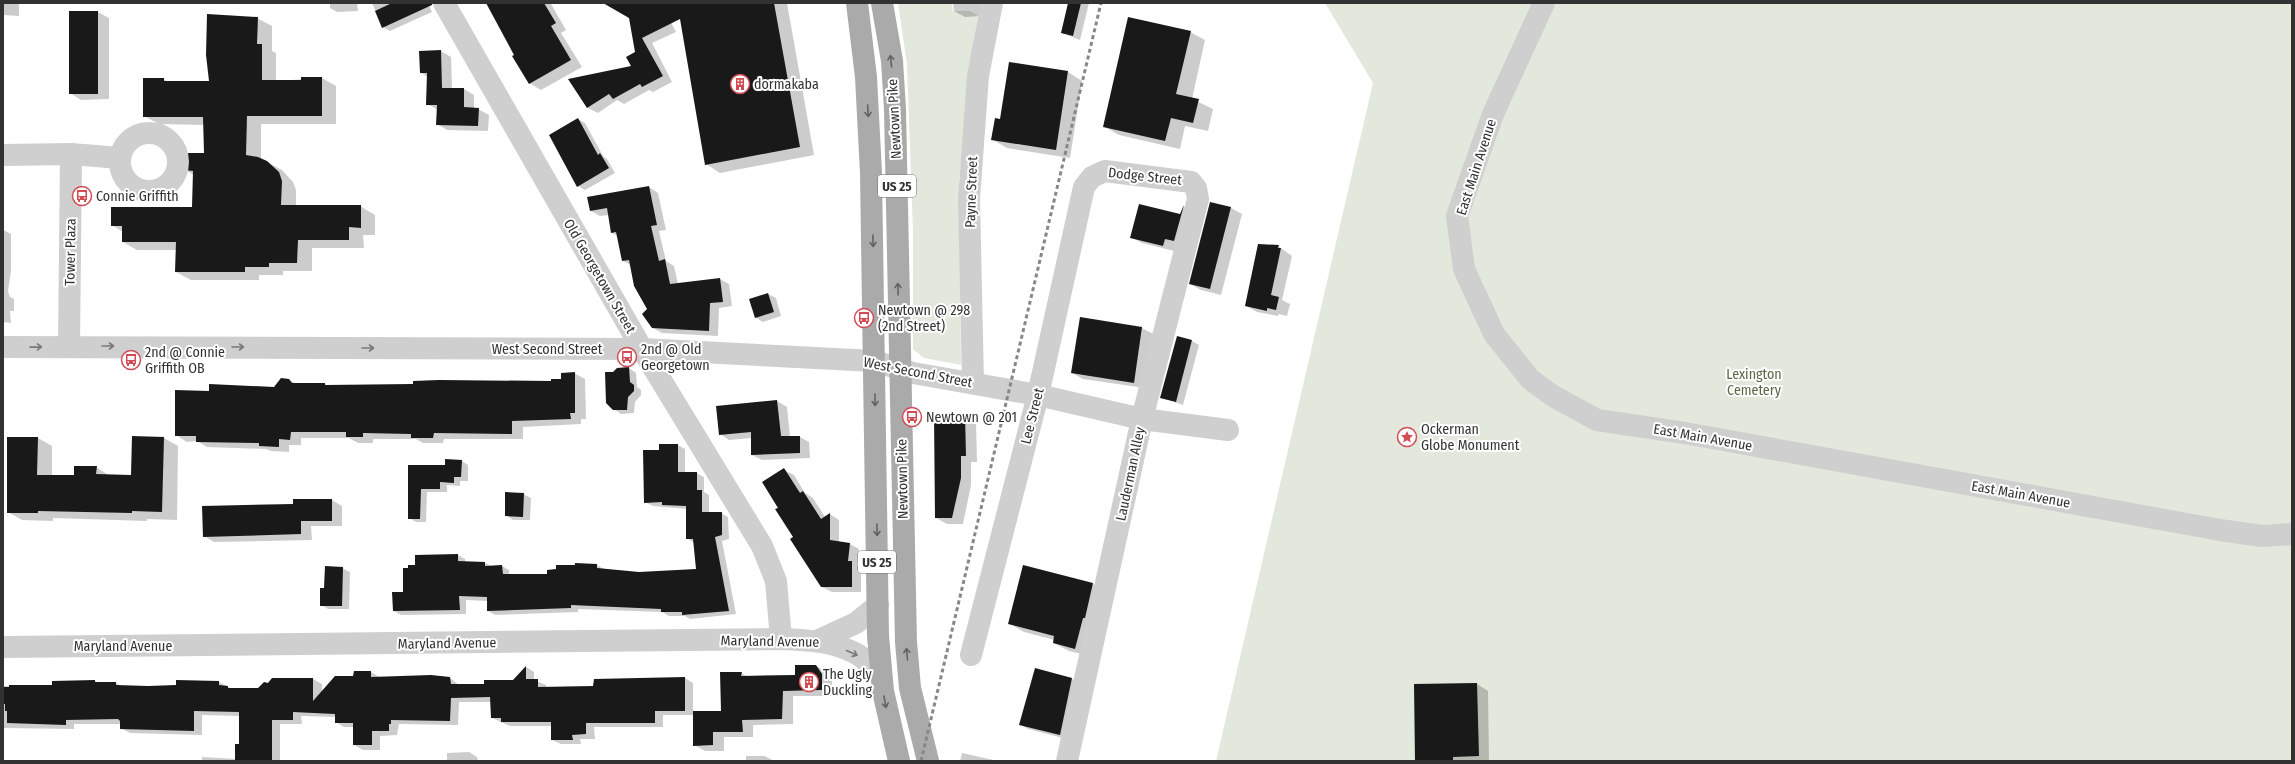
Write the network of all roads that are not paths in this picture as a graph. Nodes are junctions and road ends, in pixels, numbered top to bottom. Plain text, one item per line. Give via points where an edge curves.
1 (444, 3) edge
2 (857, 3) edge
3 (882, 3) edge
4 (992, 3) edge
5 (1544, 3) edge
6 (71, 154) junction
7 (3, 155) edge
8 (120, 158) dead end
9 (1092, 177) joint
10 (1196, 188) joint
11 (68, 346) junction
12 (3, 347) edge
13 (642, 349) junction
14 (874, 361) junction
15 (900, 370) junction
16 (973, 382) junction
17 (1038, 395) junction
18 (1142, 419) junction
19 (1228, 430) dead end
20 (2292, 534) edge
21 (878, 605) junction
22 (781, 639) junction
23 (819, 640) junction
24 (3, 647) edge
25 (970, 655) dead end
26 (881, 674) junction
27 (899, 761) edge
28 (928, 761) edge
29 (1067, 761) edge

1 - 13 street, Old Georgetown Street
2 -> 14 main road, Newtown Pike / US 25 via 866,77 871,173
15 -> 3 main road, Newtown Pike / US 25 via 895,109 892,61
4 - 16 street, Payne Street via 978,76 968,199
5 - 20 street, East Main Avenue via 1493,114 1458,216 1464,268 1494,334 1530,379 1553,396 1597,420 1685,433 2220,530 2262,536
6 - 7 street
6 - 8 street
6 - 11 street, Tower Plaza
9 - 10 street, Dodge Street via 1099,172 1115,171 1190,182
9 - 17 street, Lee Street via 1084,187
10 - 18 street, Lauderman Alley via 1198,199
12 -> 11 street, West Second Street
11 -> 13 street, West Second Street
13 - 14 street, West Second Street
13 - 22 street, Old Georgetown Street via 770,561 776,581
14 - 15 street, West Second Street
14 -> 21 main road, Newtown Pike / US 25
15 - 16 street, West Second Street
28 -> 15 main road, Newtown Pike / US 25 via 910,688 906,642
16 - 17 street, West Second Street
17 - 18 street, West Second Street
17 - 25 street, Lee Street
18 - 19 street, West Second Street
18 - 29 street, Lauderman Alley
21 - 23 street via 856,623
21 - 26 main road, Newtown Pike / US 25
22 - 23 street, Maryland Avenue
22 - 24 street, Maryland Avenue
23 -> 26 street, Maryland Avenue via 857,654
26 -> 27 main road, Newtown Pike / US 25 via 886,709

